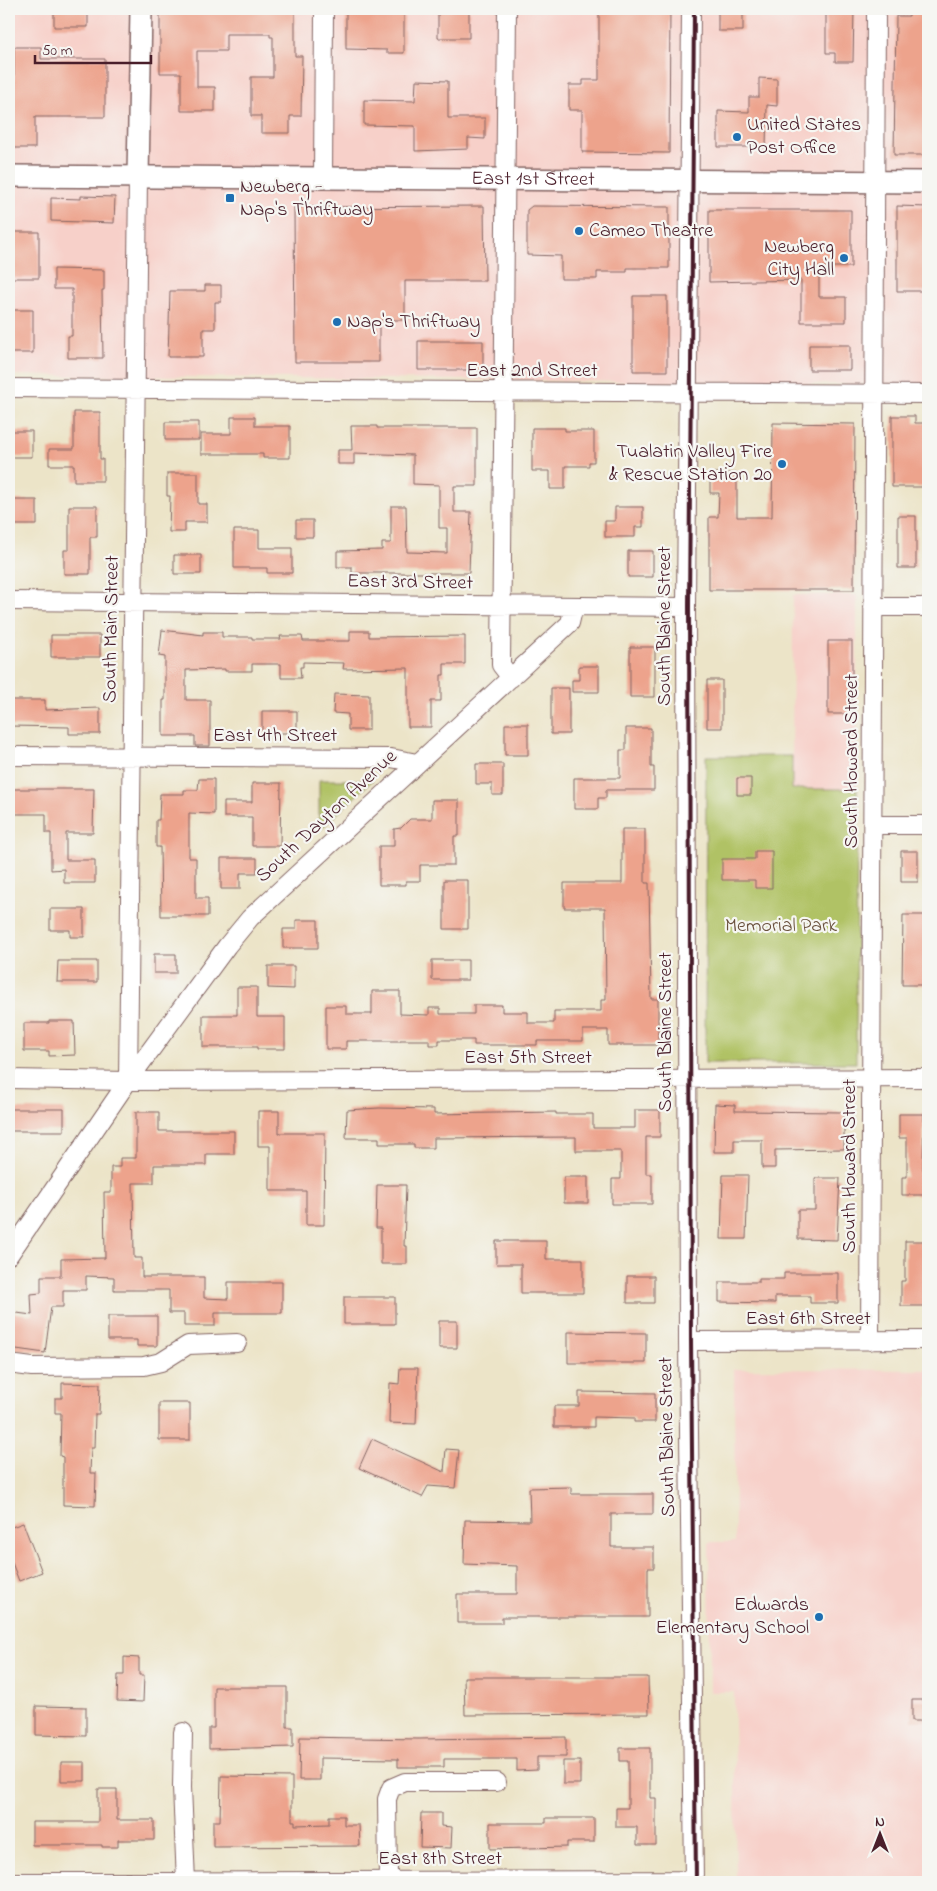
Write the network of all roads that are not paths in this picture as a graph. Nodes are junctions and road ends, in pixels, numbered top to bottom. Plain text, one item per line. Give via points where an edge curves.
1 (141, 9) edge
2 (324, 9) edge
3 (507, 9) edge
4 (691, 9) edge
5 (876, 9) edge
6 (9, 176) edge
7 (138, 177) junction
8 (323, 178) junction
9 (505, 180) junction
10 (690, 181) junction
11 (875, 182) junction
12 (928, 182) edge
13 (9, 388) edge
14 (136, 390) junction
15 (503, 392) junction
16 (687, 393) junction
17 (874, 394) junction
18 (928, 394) edge
19 (9, 601) edge
20 (133, 602) junction
21 (501, 605) junction
22 (574, 606) junction
23 (686, 607) junction
24 (874, 607) junction
25 (928, 607) edge
26 (510, 678) junction
27 (9, 756) edge
28 (132, 757) junction
29 (417, 763) junction
30 (872, 825) junction
31 (928, 825) edge
32 (928, 1078) edge
33 (9, 1079) edge
34 (688, 1079) junction
35 (872, 1079) junction
36 (128, 1081) junction
37 (9, 1255) edge
38 (928, 1340) edge
39 (688, 1341) junction
40 (870, 1341) junction
41 (237, 1343) dead end
42 (9, 1364) edge
43 (182, 1732) dead end
44 (497, 1782) dead end
45 (388, 1880) junction
46 (694, 1881) edge
47 (10, 1882) edge
48 (186, 1882) edge

1 - 7 main road
2 - 8 street
3 - 9 street
4 - 10 street, South Blaine Street
5 - 11 street, South Howard Street
6 - 7 main road, East 1st Street
7 - 8 main road, East 1st Street
7 - 14 street, South Main Street
8 - 9 main road, East 1st Street
9 - 10 main road, East 1st Street
9 - 15 street
10 - 11 main road, East 1st Street
10 - 16 street, South Blaine Street
11 - 12 main road, East 1st Street
11 - 17 street, South Howard Street
13 - 14 street, East 2nd Street
14 - 15 street, East 2nd Street
14 - 20 street, South Main Street
15 - 16 street, East 2nd Street
15 - 21 street
16 - 17 street, East 2nd Street
16 - 23 street, South Blaine Street
17 - 18 street, East 2nd Street
17 - 24 street, South Howard Street
19 - 20 street, East 3rd Street
20 - 21 street, East 3rd Street
20 - 28 street, South Main Street
21 - 22 street, East 3rd Street
21 - 26 street via 501,665
22 - 23 street, East 3rd Street
22 - 26 street, South Dayton Avenue via 570,623
23 - 34 street, South Blaine Street
24 - 25 street
24 - 30 street, South Howard Street
26 - 29 street, South Dayton Avenue
27 - 28 street, East 4th Street
28 - 29 street, East 4th Street via 391,758
28 - 36 street, South Main Street
29 - 36 street, South Dayton Avenue via 250,918
30 - 31 street
30 - 35 street, South Howard Street
32 - 35 street, East 5th Street
33 - 36 street, East 5th Street
34 - 35 street, East 5th Street
34 - 36 street, East 5th Street
34 - 39 street, South Blaine Street
35 - 40 street, South Howard Street
36 - 37 street, South Dayton Avenue
38 - 40 street, East 6th Street
39 - 40 street, East 6th Street
39 - 46 street, South Blaine Street
41 - 42 street via 188,1345 161,1362 144,1366 32,1367
43 - 48 street
44 - 45 street via 405,1782 391,1788 387,1799
45 - 46 street, East 8th Street
45 - 48 street, East 8th Street
47 - 48 street, East 8th Street

